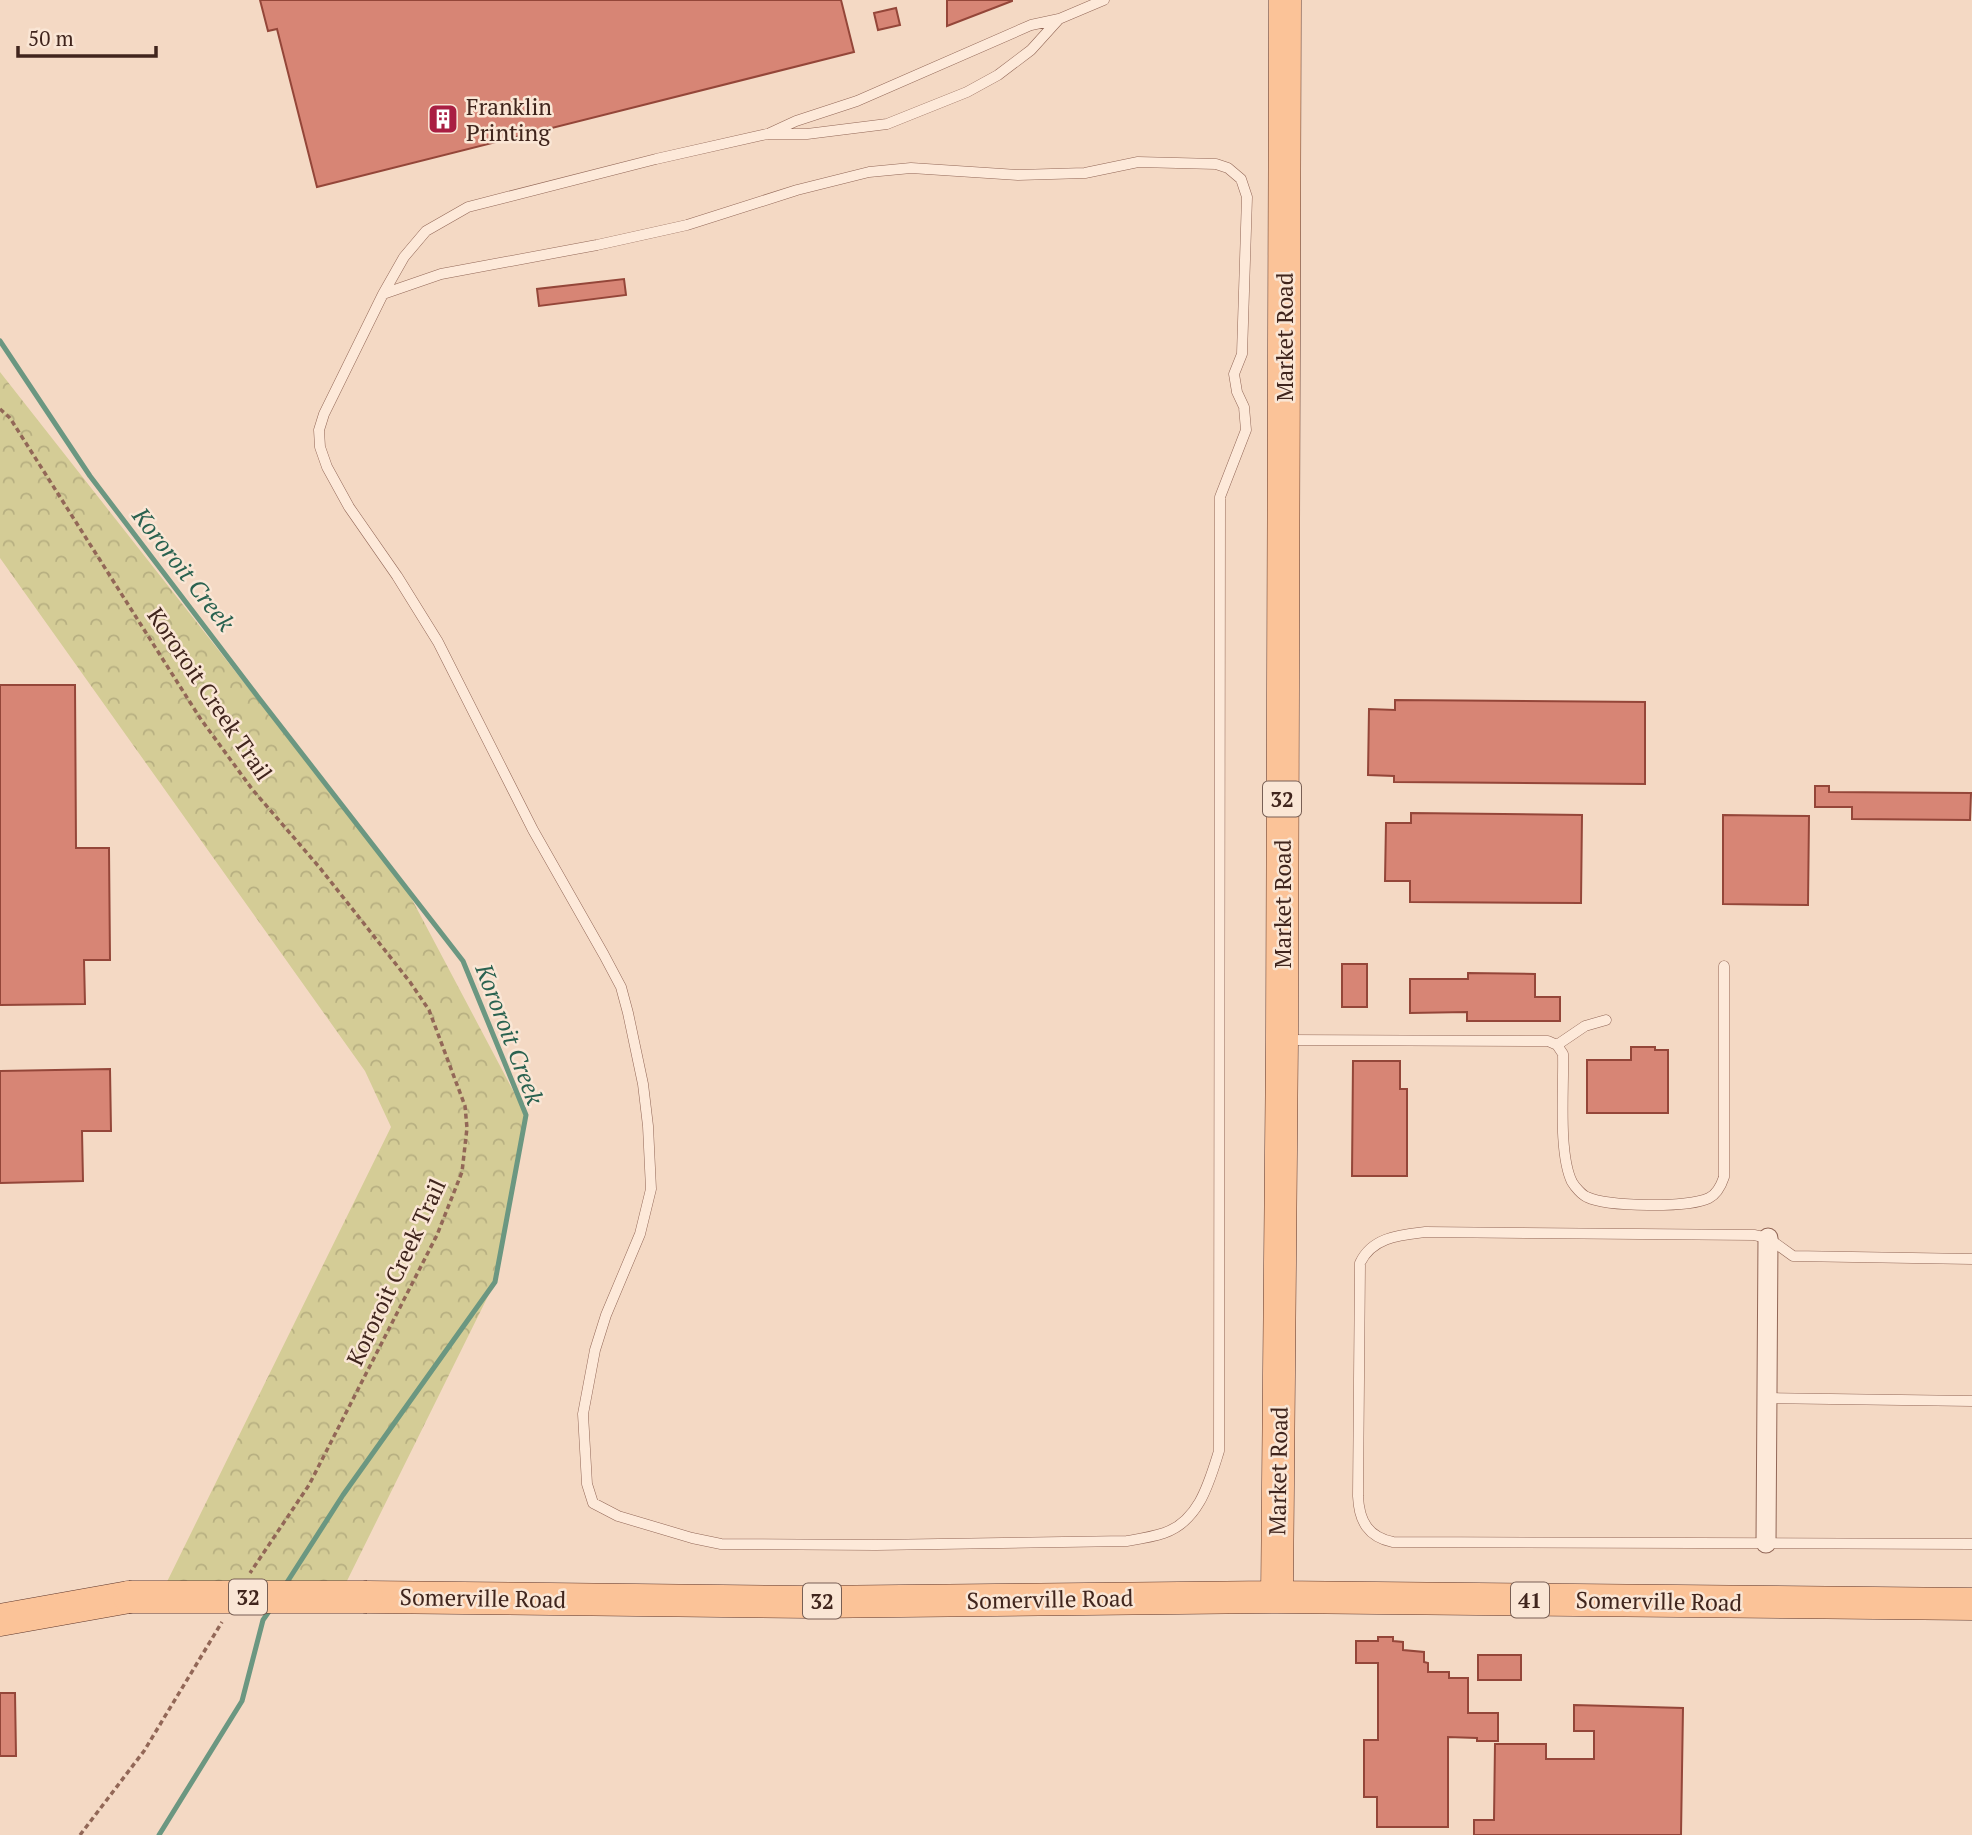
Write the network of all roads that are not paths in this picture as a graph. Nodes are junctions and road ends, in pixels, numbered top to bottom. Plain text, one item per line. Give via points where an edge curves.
1 (1104, 0) edge
2 (1285, 0) edge
3 (1059, 19) junction
4 (767, 134) junction
5 (383, 294) junction
6 (1724, 966) dead end
7 (1606, 1020) dead end
8 (1282, 1040) junction
9 (1557, 1045) junction
10 (1768, 1238) junction
11 (1972, 1259) edge
12 (1767, 1398) junction
13 (1972, 1401) edge
14 (1766, 1543) junction
15 (1972, 1544) edge
16 (0, 1597) edge
17 (129, 1597) junction
18 (1277, 1597) junction
19 (1972, 1604) edge
20 (0, 1620) edge

1 - 3 lane
2 - 8 main road, Market Road / 32
3 - 4 lane via 1031,25 869,96
3 - 4 lane via 1031,50 998,75 887,124
4 - 5 lane via 468,207 426,231 404,257
5 - 5 lane via 324,414 319,430 324,457 349,507 438,642 533,830 604,955 624,1000 643,1084 651,1189 640,1234 595,1350 583,1415 587,1484 593,1503 618,1516 721,1544 1126,1541 1165,1533 1187,1520 1206,1492 1219,1451 1220,498 1246,430 1234,374 1242,354 1247,197 1241,179 1216,164 1151,162 1085,173 1018,175 911,168 869,172 687,225 441,274
6 - 9 lane via 1724,1177 1711,1198 1687,1204 1612,1203 1585,1197 1573,1183 1566,1160 1563,1054
7 - 9 lane via 1585,1026
8 - 9 lane via 1548,1041
8 - 18 main road, Market Road / 32
10 - 11 lane via 1800,1257
10 - 12 street
10 - 14 lane via 1425,1232 1375,1244 1360,1263 1359,1507 1364,1524 1380,1539
12 - 13 lane
12 - 14 street
14 - 15 lane
16 - 17 main road, Somerville Road / 32
17 - 18 main road, Somerville Road / 32, bridge via 795,1601
17 - 20 main road, Somerville Road / 32
18 - 19 main road, Somerville Road / 41

